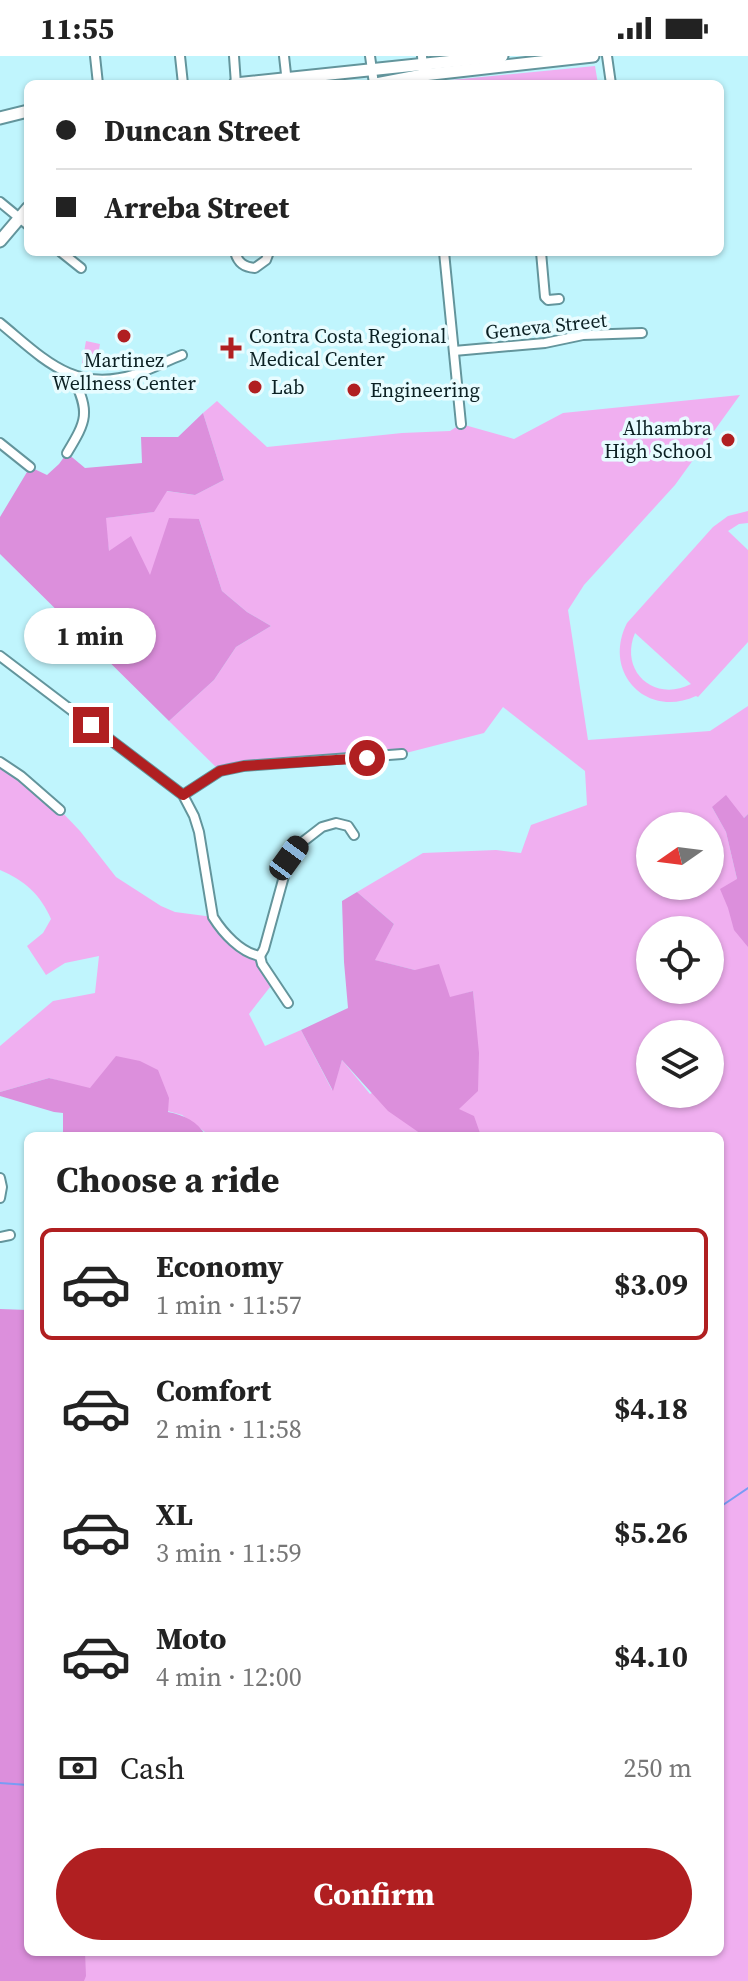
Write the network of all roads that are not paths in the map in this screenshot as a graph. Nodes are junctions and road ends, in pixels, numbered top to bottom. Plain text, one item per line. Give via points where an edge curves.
1 (95, 56) edge
2 (180, 56) edge
3 (234, 56) edge
4 (284, 56) edge
5 (502, 56) edge
6 (593, 56) edge
7 (607, 56) edge
8 (371, 62) edge
9 (423, 69) edge
10 (98, 80) edge
11 (183, 80) edge
12 (236, 80) edge
13 (287, 80) edge
14 (291, 80) edge
15 (388, 80) edge
16 (610, 80) edge
17 (24, 112) edge
18 (0, 118) edge
19 (0, 202) edge
20 (24, 216) edge
21 (24, 218) edge
22 (0, 241) edge
23 (66, 256) edge
24 (236, 256) edge
25 (268, 256) edge
26 (444, 256) edge
27 (541, 256) edge
28 (81, 268) dead end
29 (559, 299) dead end
30 (0, 323) edge
31 (642, 333) dead end
32 (454, 351) junction
33 (182, 355) dead end
34 (73, 377) junction
35 (461, 424) dead end
36 (0, 443) edge
37 (67, 453) dead end
38 (30, 467) dead end
39 (0, 656) edge
40 (402, 754) dead end
41 (0, 762) edge
42 (183, 795) junction
43 (60, 810) dead end
44 (354, 835) dead end
45 (260, 956) junction
46 (288, 1003) dead end
47 (0, 1178) edge
48 (0, 1198) edge
49 (10, 1235) dead end
50 (0, 1237) edge

1 - 10 street
2 - 11 street
3 - 12 street
4 - 13 street
5 - 9 main road
6 - 9 main road
7 - 16 street
8 - 9 main road
8 - 14 main road
9 - 15 main road
17 - 18 main road
19 - 20 street
21 - 22 main road
23 - 28 street
24 - 25 street via 248,268 261,265
26 - 32 street
27 - 29 street via 545,297
30 - 34 street
31 - 32 street, Geneva Street
32 - 35 street
33 - 34 street via 105,381
34 - 37 street via 83,399 84,425
36 - 38 street
39 - 42 street
40 - 42 street via 244,766 220,771
41 - 43 street
42 - 45 street via 199,832 213,917 240,946
44 - 45 street via 348,826 322,827 289,858
45 - 46 street
47 - 48 street
49 - 50 street

